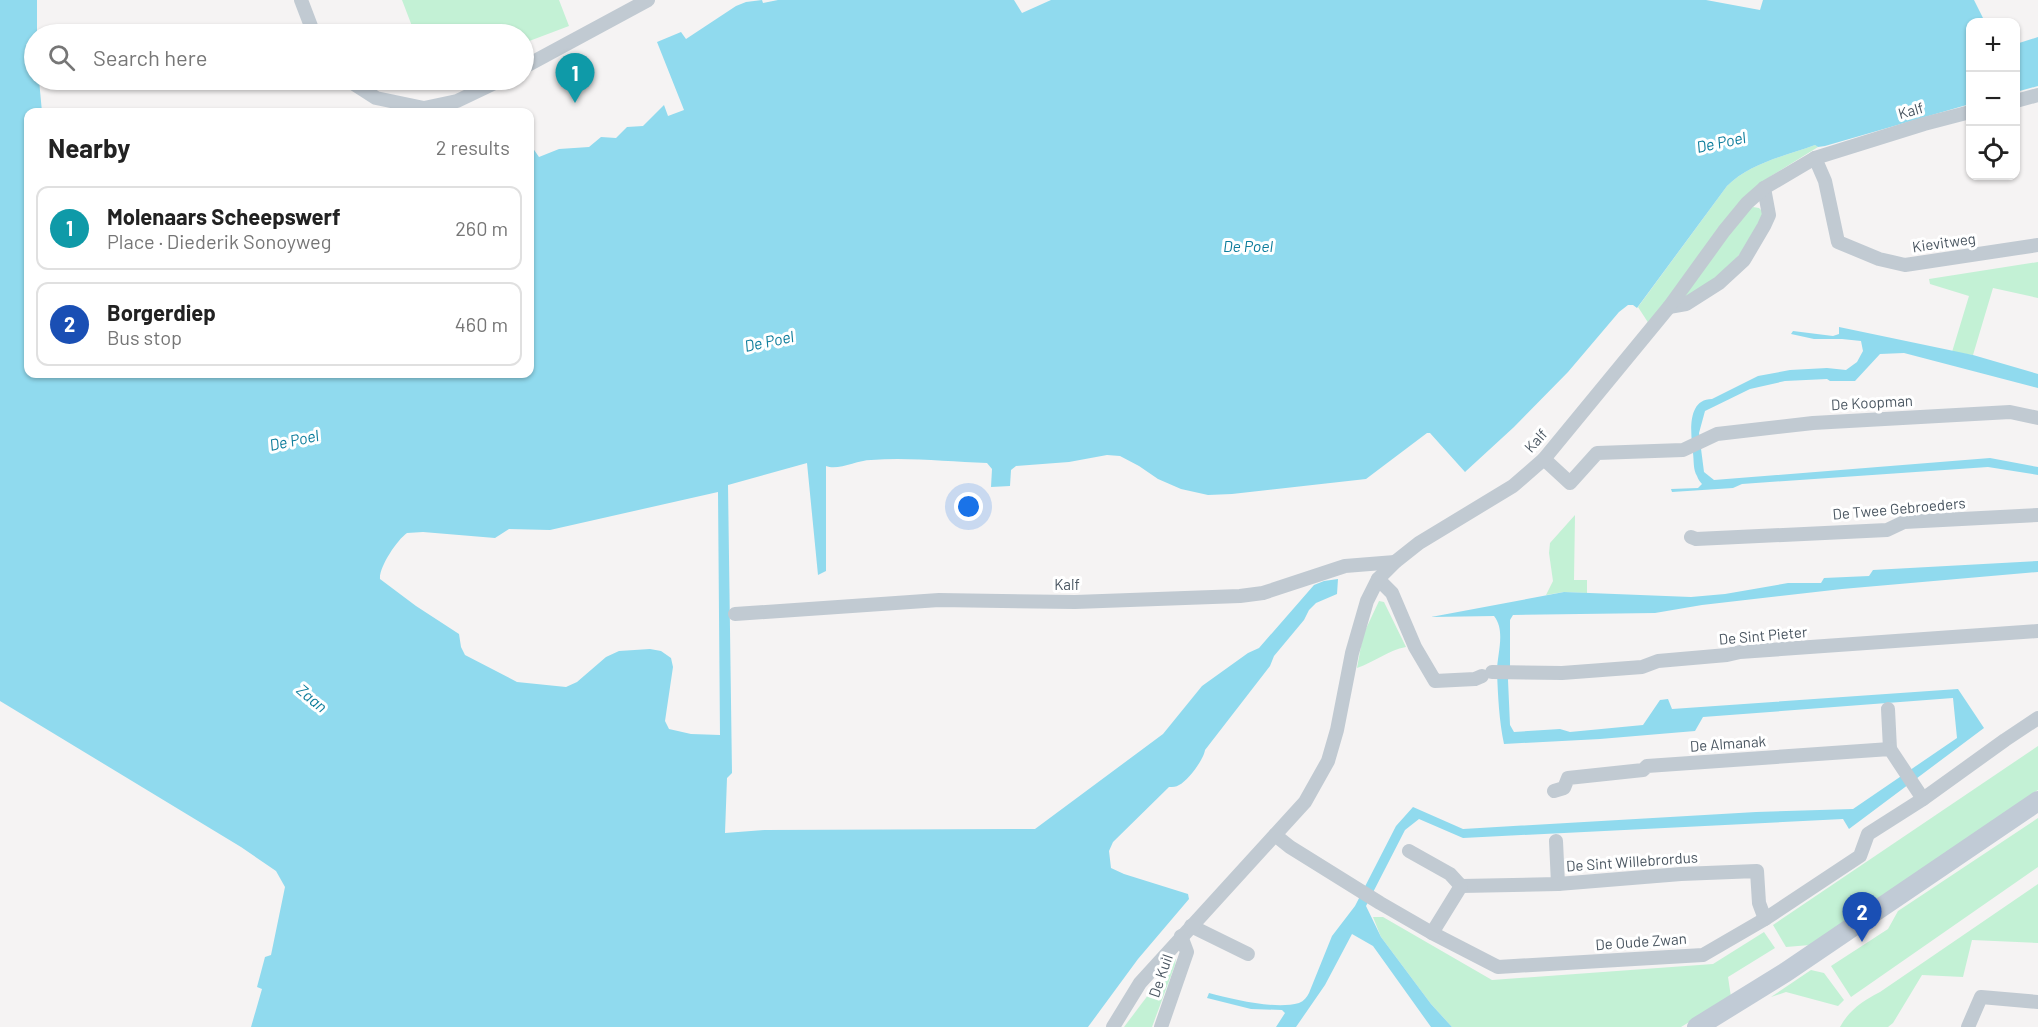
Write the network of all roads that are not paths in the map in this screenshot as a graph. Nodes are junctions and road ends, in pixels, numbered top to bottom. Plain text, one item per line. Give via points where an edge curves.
1 (301, 0) edge
2 (648, 0) edge
3 (311, 24) edge
4 (534, 62) edge
5 (363, 90) edge
6 (480, 90) edge
7 (2038, 95) edge
8 (2020, 100) edge
9 (424, 108) edge
10 (424, 108) edge
11 (1966, 113) edge
12 (1815, 158) junction
13 (1764, 188) junction
14 (2038, 245) edge
15 (1669, 307) junction
16 (2038, 418) edge
17 (1544, 459) junction
18 (2038, 515) edge
19 (1691, 537) dead end
20 (1395, 562) junction
21 (1378, 579) junction
22 (735, 614) dead end
23 (2038, 631) edge
24 (1888, 709) dead end
25 (2038, 718) edge
26 (1890, 749) junction
27 (1554, 791) dead end
28 (1923, 799) junction
29 (2038, 801) edge
30 (1275, 835) junction
31 (1556, 841) dead end
32 (1409, 851) dead end
33 (1558, 884) junction
34 (1461, 886) junction
35 (1766, 919) junction
36 (1186, 931) junction
37 (1432, 933) junction
38 (1248, 954) dead end
39 (2038, 1002) edge
40 (1113, 1027) edge
41 (1161, 1027) edge
42 (1697, 1027) edge
43 (1968, 1027) edge

1 - 3 street
2 - 4 street
5 - 9 street via 376,99
6 - 10 street via 457,101
7 - 8 street
11 - 12 street, Kalf
12 - 13 street, Kalf
12 - 14 street, Kievitweg via 1828,191 1838,242 1863,253 1905,265
13 - 15 street, Kalf via 1724,231
13 - 15 street via 1769,215 1744,260 1694,299
15 - 17 street, Kalf
16 - 17 street, De Koopman via 2010,412 1813,423 1700,441 1683,450 1597,453 1570,483
17 - 20 street, Kalf via 1513,486
18 - 19 street, De Twee Gebroeders via 1904,522 1887,530
20 - 21 street, Kalf
20 - 22 street, Kalf via 1345,567 1263,593 1240,596 1075,602 939,600
21 - 23 street, De Sint Pieter via 1392,593 1415,647 1435,681 1475,679 1487,674 1642,667 1658,661 1740,652
21 - 30 street, Kalf via 1367,601 1352,653 1328,761 1305,802
24 - 26 street
25 - 28 street, De Oude Zwan
26 - 27 street, De Almanak via 1647,766 1642,770 1568,778 1564,788
26 - 28 street
28 - 35 street, De Oude Zwan via 1868,834 1860,856
29 - 42 main road via 1786,972
30 - 36 street, Kalf
30 - 37 street, De Oude Zwan
31 - 33 street
32 - 34 street via 1450,874
33 - 34 street, De Sint Willebrordus
33 - 35 street, De Sint Willebrordus via 1757,871 1759,903
34 - 37 street
35 - 37 street, De Oude Zwan via 1703,955 1498,967
36 - 38 street
36 - 40 street, Kalf via 1140,983
36 - 41 street, De Kuil via 1187,952
39 - 43 street via 1981,997

